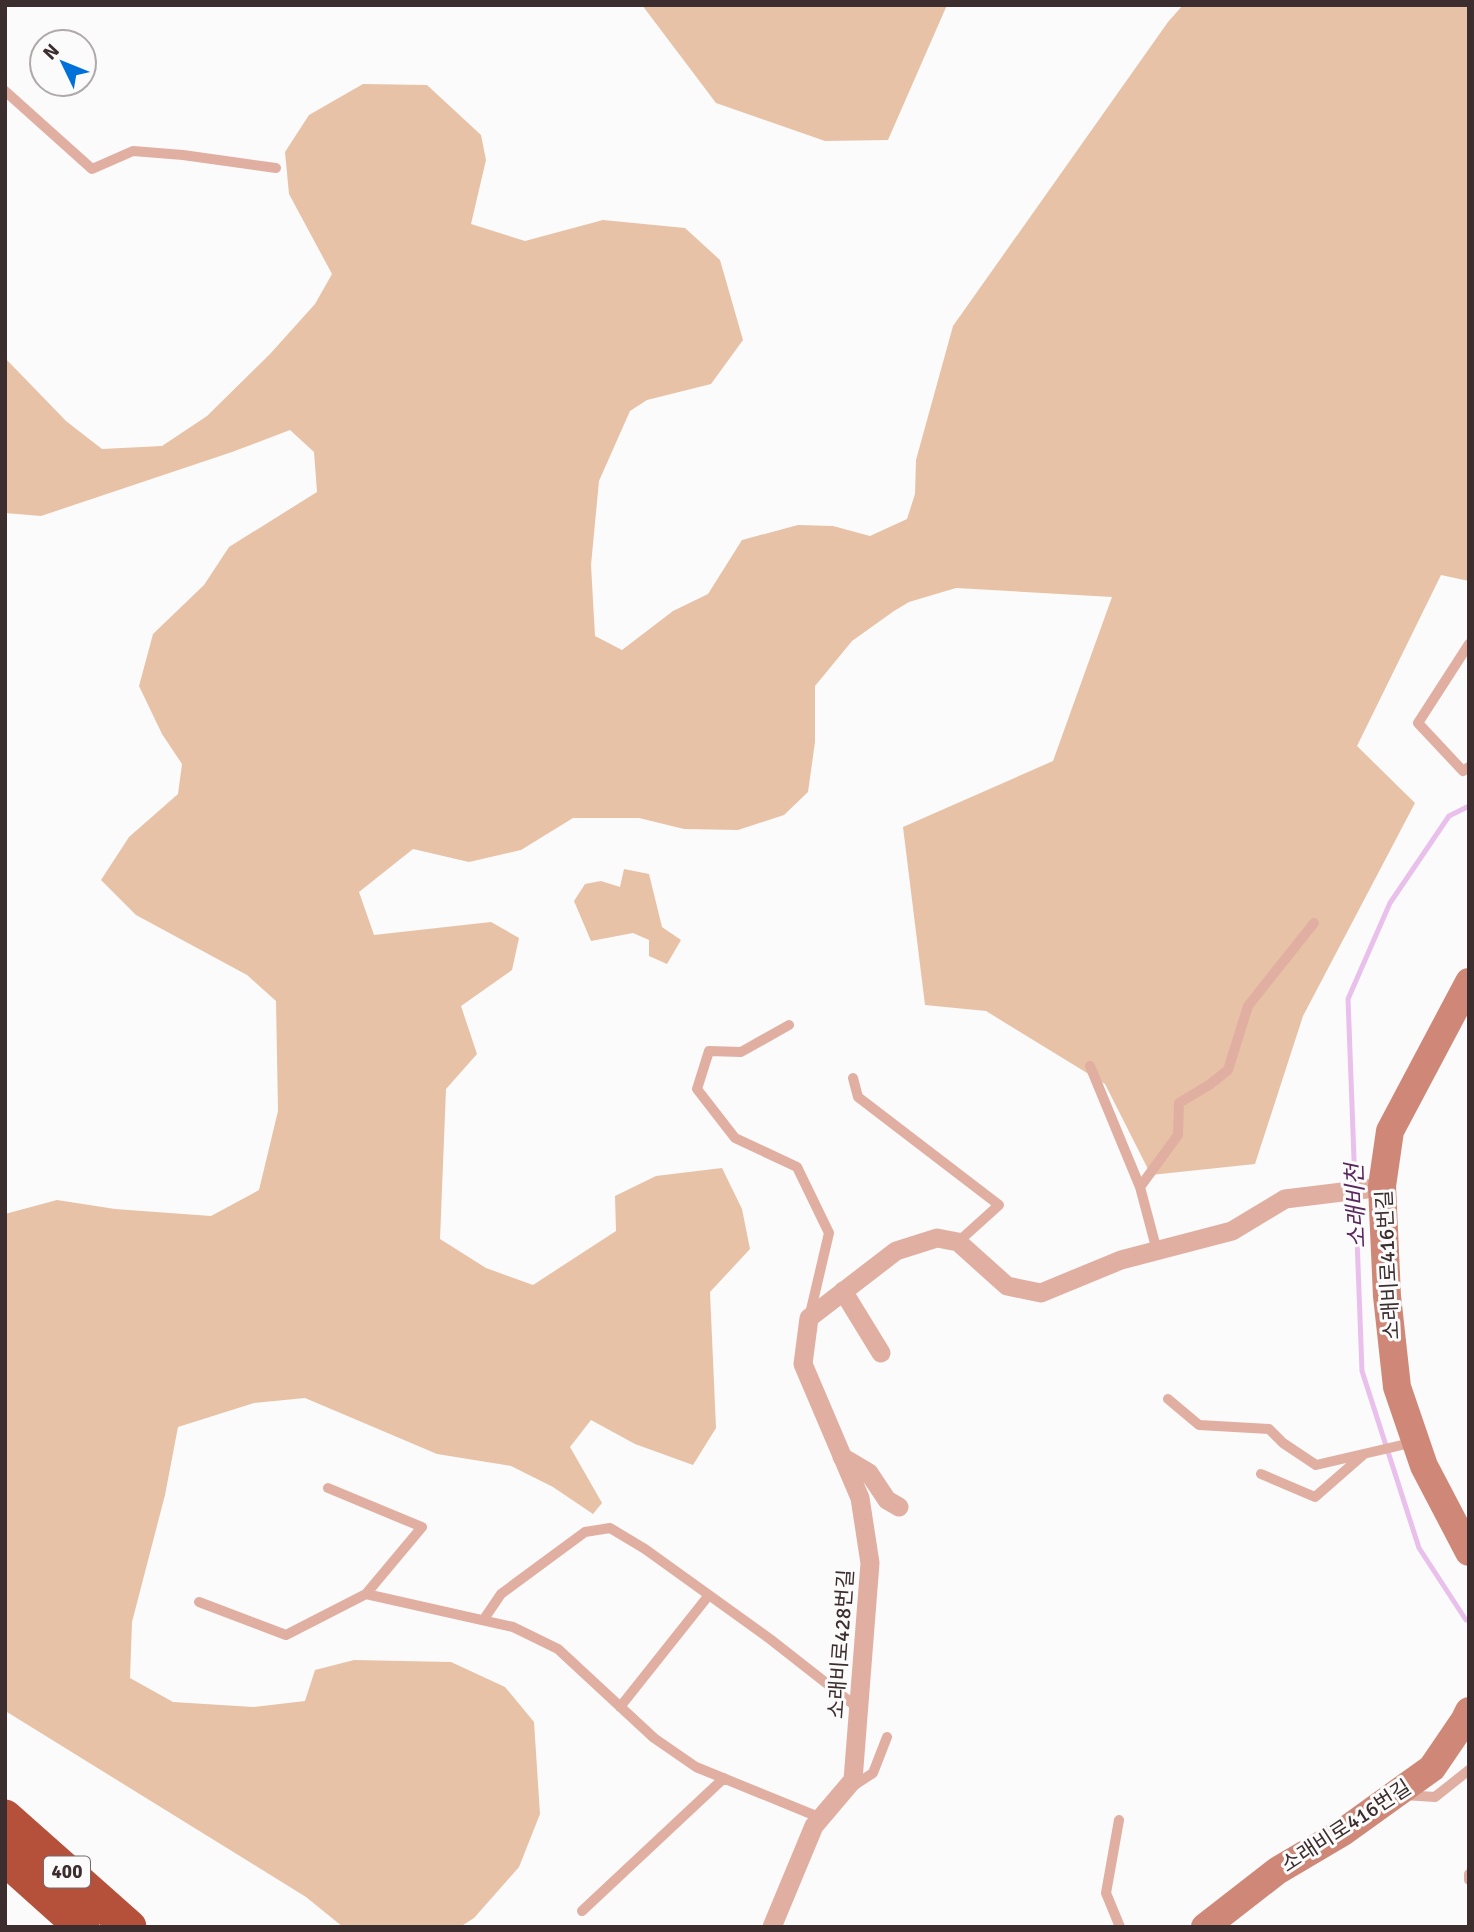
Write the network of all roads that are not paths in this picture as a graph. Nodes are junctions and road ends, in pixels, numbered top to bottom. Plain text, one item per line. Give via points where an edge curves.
1 (5, 91) edge
2 (276, 167) dead end
3 (1469, 644) edge
4 (1469, 767) edge
5 (1314, 923) dead end
6 (1469, 982) edge
7 (789, 1025) dead end
8 (1090, 1066) dead end
9 (853, 1078) dead end
10 (1140, 1187) junction
11 (1374, 1187) junction
12 (958, 1242) junction
13 (1157, 1251) junction
14 (843, 1291) junction
15 (809, 1318) junction
16 (881, 1353) dead end
17 (1168, 1399) dead end
18 (1407, 1444) junction
19 (1364, 1454) junction
20 (842, 1457) junction
21 (1261, 1474) dead end
22 (328, 1488) dead end
23 (899, 1507) dead end
24 (1469, 1552) edge
25 (366, 1594) junction
26 (709, 1595) junction
27 (199, 1602) dead end
28 (484, 1619) junction
29 (620, 1707) junction
30 (859, 1709) junction
31 (1469, 1711) edge
32 (887, 1737) dead end
33 (1469, 1770) edge
34 (723, 1778) junction
35 (843, 1792) junction
36 (1397, 1794) junction
37 (5, 1816) edge
38 (822, 1818) junction
39 (1119, 1821) dead end
40 (5, 1858) edge
41 (1469, 1874) edge
42 (1469, 1880) edge
43 (582, 1912) dead end
44 (82, 1927) edge
45 (129, 1927) edge
46 (772, 1927) edge
47 (1120, 1927) edge
48 (1205, 1927) edge

1 - 2 lane via 92,169 133,151
3 - 4 lane via 1418,723 1463,771
5 - 10 lane via 1248,1006 1228,1070 1179,1103 1178,1135
6 - 11 street, 소래비로416번길 via 1390,1131
7 - 15 lane via 741,1052 709,1051 697,1089 735,1138 797,1167 829,1233
8 - 10 lane
9 - 12 lane via 858,1097 999,1205
10 - 13 lane
11 - 13 street via 1285,1199 1232,1231
11 - 18 street, 소래비로416번길
12 - 13 street via 1007,1286 1041,1293 1121,1260
12 - 14 street via 937,1238 896,1251
14 - 15 street
14 - 16 street
15 - 20 street, 소래비로428번길 via 803,1364
17 - 19 lane via 1199,1426 1269,1429 1316,1465
18 - 19 lane
18 - 24 street, 소래비로416번길 via 1424,1466
19 - 21 lane via 1315,1497
20 - 23 street via 869,1473 887,1500
20 - 30 street, 소래비로428번길 via 860,1498 870,1563
22 - 25 lane via 422,1527
25 - 27 lane via 286,1635
25 - 28 lane
26 - 28 lane via 610,1528 584,1532 501,1594
26 - 29 lane
26 - 30 lane
28 - 29 lane via 558,1649
29 - 34 lane via 665,1746
30 - 35 street, 소래비로428번길 via 853,1780
31 - 36 street, 소래비로416번길 via 1433,1768
32 - 35 lane via 873,1773
33 - 36 lane via 1434,1797
34 - 38 lane
34 - 43 lane
35 - 38 street, 소래비로428번길
36 - 48 street, 소래비로416번길 via 1278,1871
37 - 45 highway, 400
38 - 46 street, 소래비로428번길 via 814,1826
39 - 47 lane via 1106,1893
40 - 44 highway, 400
41 - 42 lane

